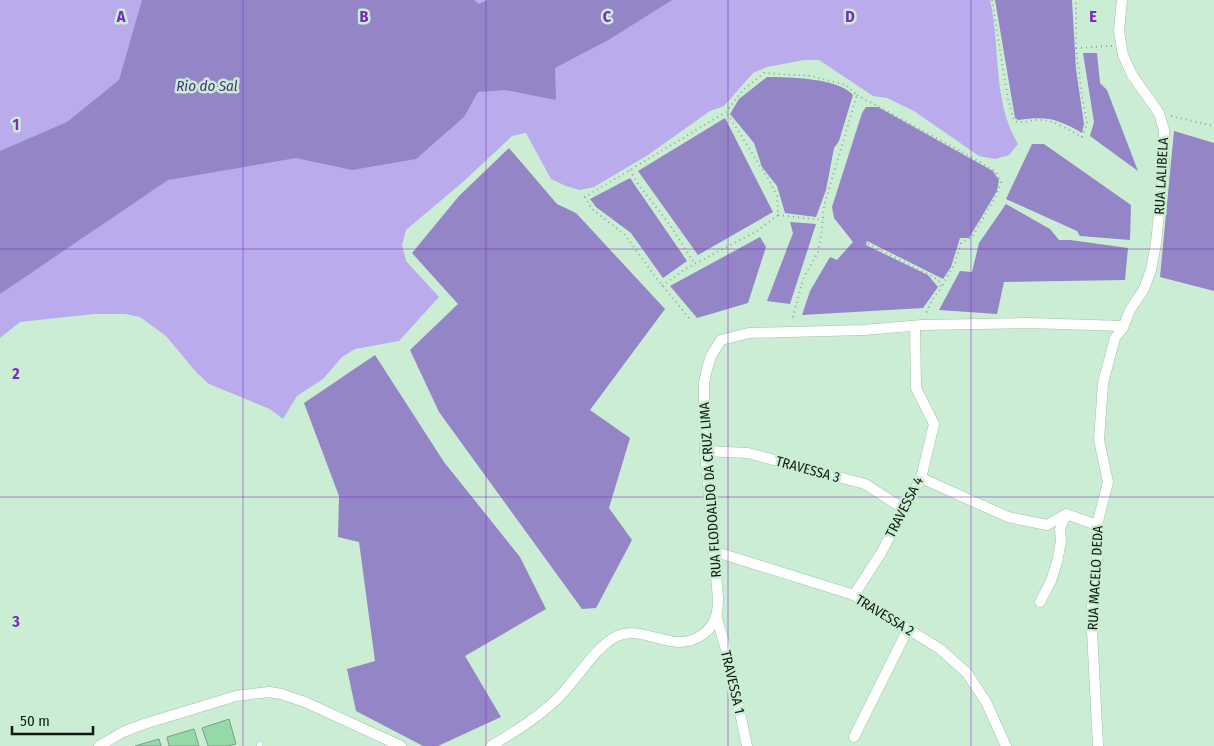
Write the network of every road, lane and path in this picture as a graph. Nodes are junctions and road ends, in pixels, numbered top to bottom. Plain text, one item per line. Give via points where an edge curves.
1 (992, 0) edge
2 (1076, 0) edge
3 (1122, 0) edge
4 (1120, 45) junction
5 (1076, 48) junction
6 (857, 95) junction
7 (726, 112) junction
8 (1159, 113) junction
9 (1214, 126) edge
10 (630, 170) junction
11 (778, 215) junction
12 (823, 220) junction
13 (868, 244) dead end
14 (694, 263) junction
15 (662, 286) junction
16 (940, 288) junction
17 (689, 318) dead end
18 (919, 325) junction
19 (1123, 326) junction
20 (789, 331) junction
21 (705, 452) junction
22 (921, 478) junction
23 (904, 509) junction
24 (1066, 514) junction
25 (1097, 525) junction
26 (713, 551) junction
27 (854, 595) junction
28 (1040, 602) dead end
29 (717, 619) junction
30 (908, 629) junction
31 (854, 737) dead end
32 (99, 746) edge
33 (401, 746) edge
34 (491, 746) edge
35 (748, 746) edge
36 (1006, 746) edge
37 (1098, 746) edge

1 - 5 path via 1014,121 1039,119 1082,137 1087,123
2 - 5 path
3 - 4 street, RUA LALIBELA
4 - 5 path
4 - 8 street, RUA LALIBELA via 1127,67
6 - 7 path via 846,85 811,76 764,73 743,90
6 - 12 path via 824,206
6 - 16 path via 973,158 996,172 1001,182 972,237 961,243 955,263
7 - 10 path
7 - 11 path via 768,180 776,196
8 - 9 path
8 - 19 street, RUA LALIBELA via 1164,130 1164,166 1156,243 1148,279
10 - 14 path
10 - 15 path via 585,197 592,208 625,235
11 - 12 path
11 - 14 path via 757,231
12 - 20 path via 818,252 803,279
13 - 16 path via 932,276 940,282
14 - 15 path
15 - 17 path
16 - 18 path
18 - 19 street, RUA FLODOALDO DA CRUZ LIMA via 1038,323
18 - 20 street, RUA FLODOALDO DA CRUZ LIMA
18 - 22 street, TRAVESSA 4 via 916,388 934,424
19 - 25 street, RUA MACELO DEDA via 1115,338 1103,383 1099,440 1108,482
20 - 21 street, RUA FLODOALDO DA CRUZ LIMA via 740,334 721,340 717,345 704,383
21 - 23 street, TRAVESSA 3 via 748,454 865,484
21 - 26 street, RUA FLODOALDO DA CRUZ LIMA
22 - 23 street, TRAVESSA 4
22 - 24 street via 1008,517 1048,525
23 - 27 street, TRAVESSA 4
24 - 25 street
24 - 28 street via 1060,529 1057,562
25 - 37 street, RUA MACELO DEDA via 1092,631
26 - 27 street, TRAVESSA 2
26 - 29 street, RUA FLODOALDO DA CRUZ LIMA
27 - 30 street, TRAVESSA 2
29 - 34 street via 704,634 688,642 633,634 611,639 544,711
29 - 35 street, TRAVESSA 1
30 - 31 street
30 - 36 street, TRAVESSA 2 via 940,649 967,673 986,702
32 - 33 street via 144,724 236,696 269,692 305,702

